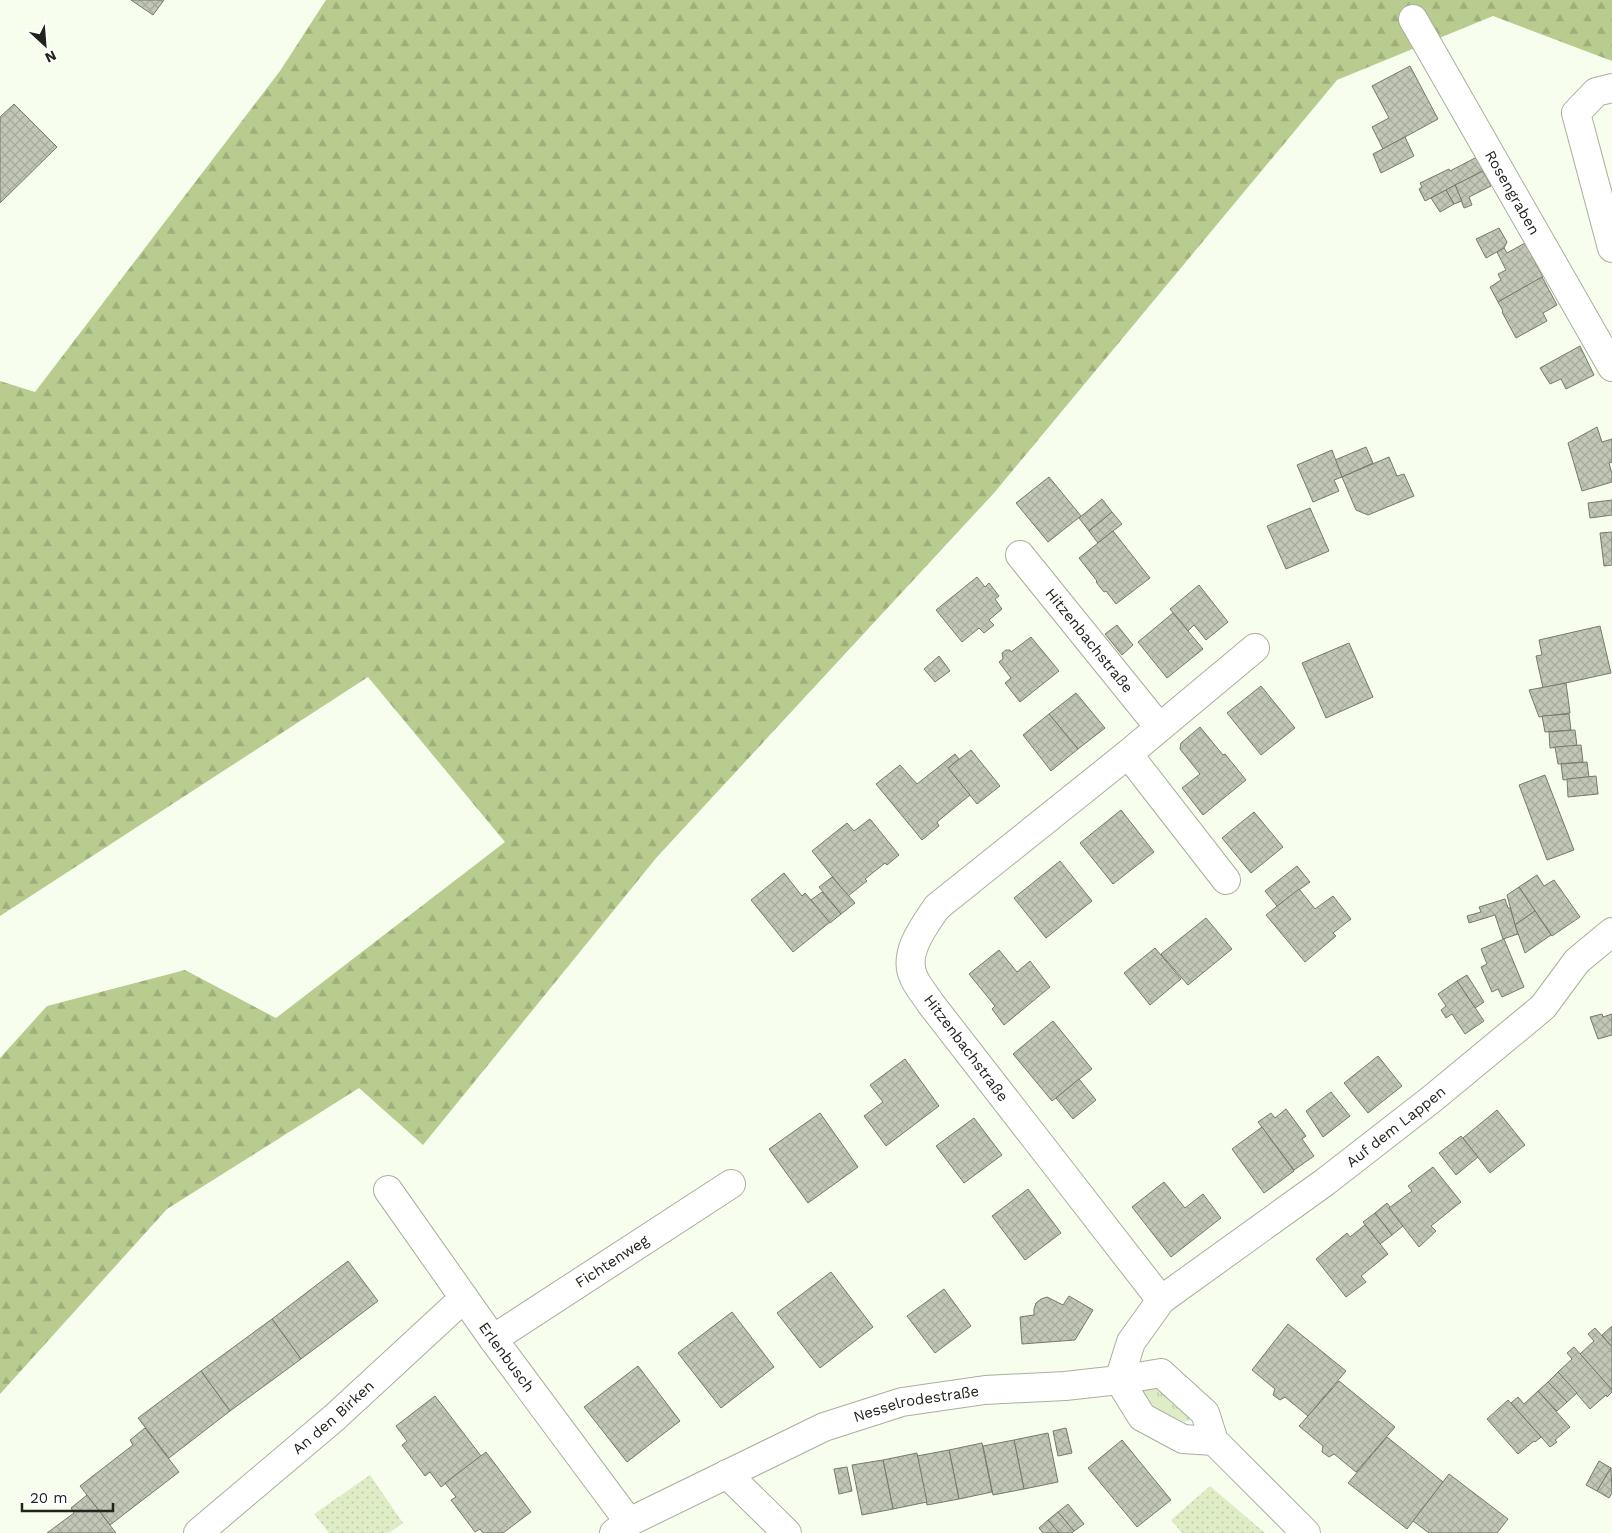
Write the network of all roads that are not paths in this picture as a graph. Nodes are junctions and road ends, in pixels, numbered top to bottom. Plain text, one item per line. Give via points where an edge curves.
1 (1413, 19) dead end
2 (1612, 88) edge
3 (1612, 248) edge
4 (1612, 367) edge
5 (1020, 555) dead end
6 (1256, 648) dead end
7 (1159, 727) junction
8 (1128, 754) junction
9 (1226, 880) dead end
10 (1612, 932) edge
11 (731, 1184) dead end
12 (388, 1190) dead end
13 (464, 1298) junction
14 (1162, 1300) junction
15 (493, 1339) junction
16 (1119, 1380) junction
17 (1214, 1442) junction
18 (727, 1474) junction
19 (621, 1527) edge
20 (198, 1533) edge
21 (787, 1533) edge
22 (1306, 1533) edge

1 - 4 street, Rosengraben
2 - 3 street via 1596,92 1576,113
5 - 7 street, Hitzenbachstraße
6 - 7 street, Hitzenbachstraße
7 - 8 street, Hitzenbachstraße
8 - 9 street
8 - 14 street, Hitzenbachstraße via 937,907 917,936 911,960 913,977 931,1004
10 - 14 street, Auf dem Lappen via 1577,961 1543,1007 1477,1062 1325,1182
11 - 15 street, Fichtenweg
12 - 13 street, Erlenbusch
13 - 15 street, Erlenbusch
13 - 20 street, An den Birken via 334,1418
14 - 16 street via 1131,1342
15 - 19 street, Erlenbusch
16 - 17 street via 1142,1417 1183,1439
16 - 17 street, Nesselrodestraße via 1161,1373 1205,1413
16 - 18 street, Nesselrodestraße via 986,1390 902,1402 824,1427
17 - 22 street, Nesselrodestraße
18 - 19 street, Nesselrodestraße
18 - 21 street

